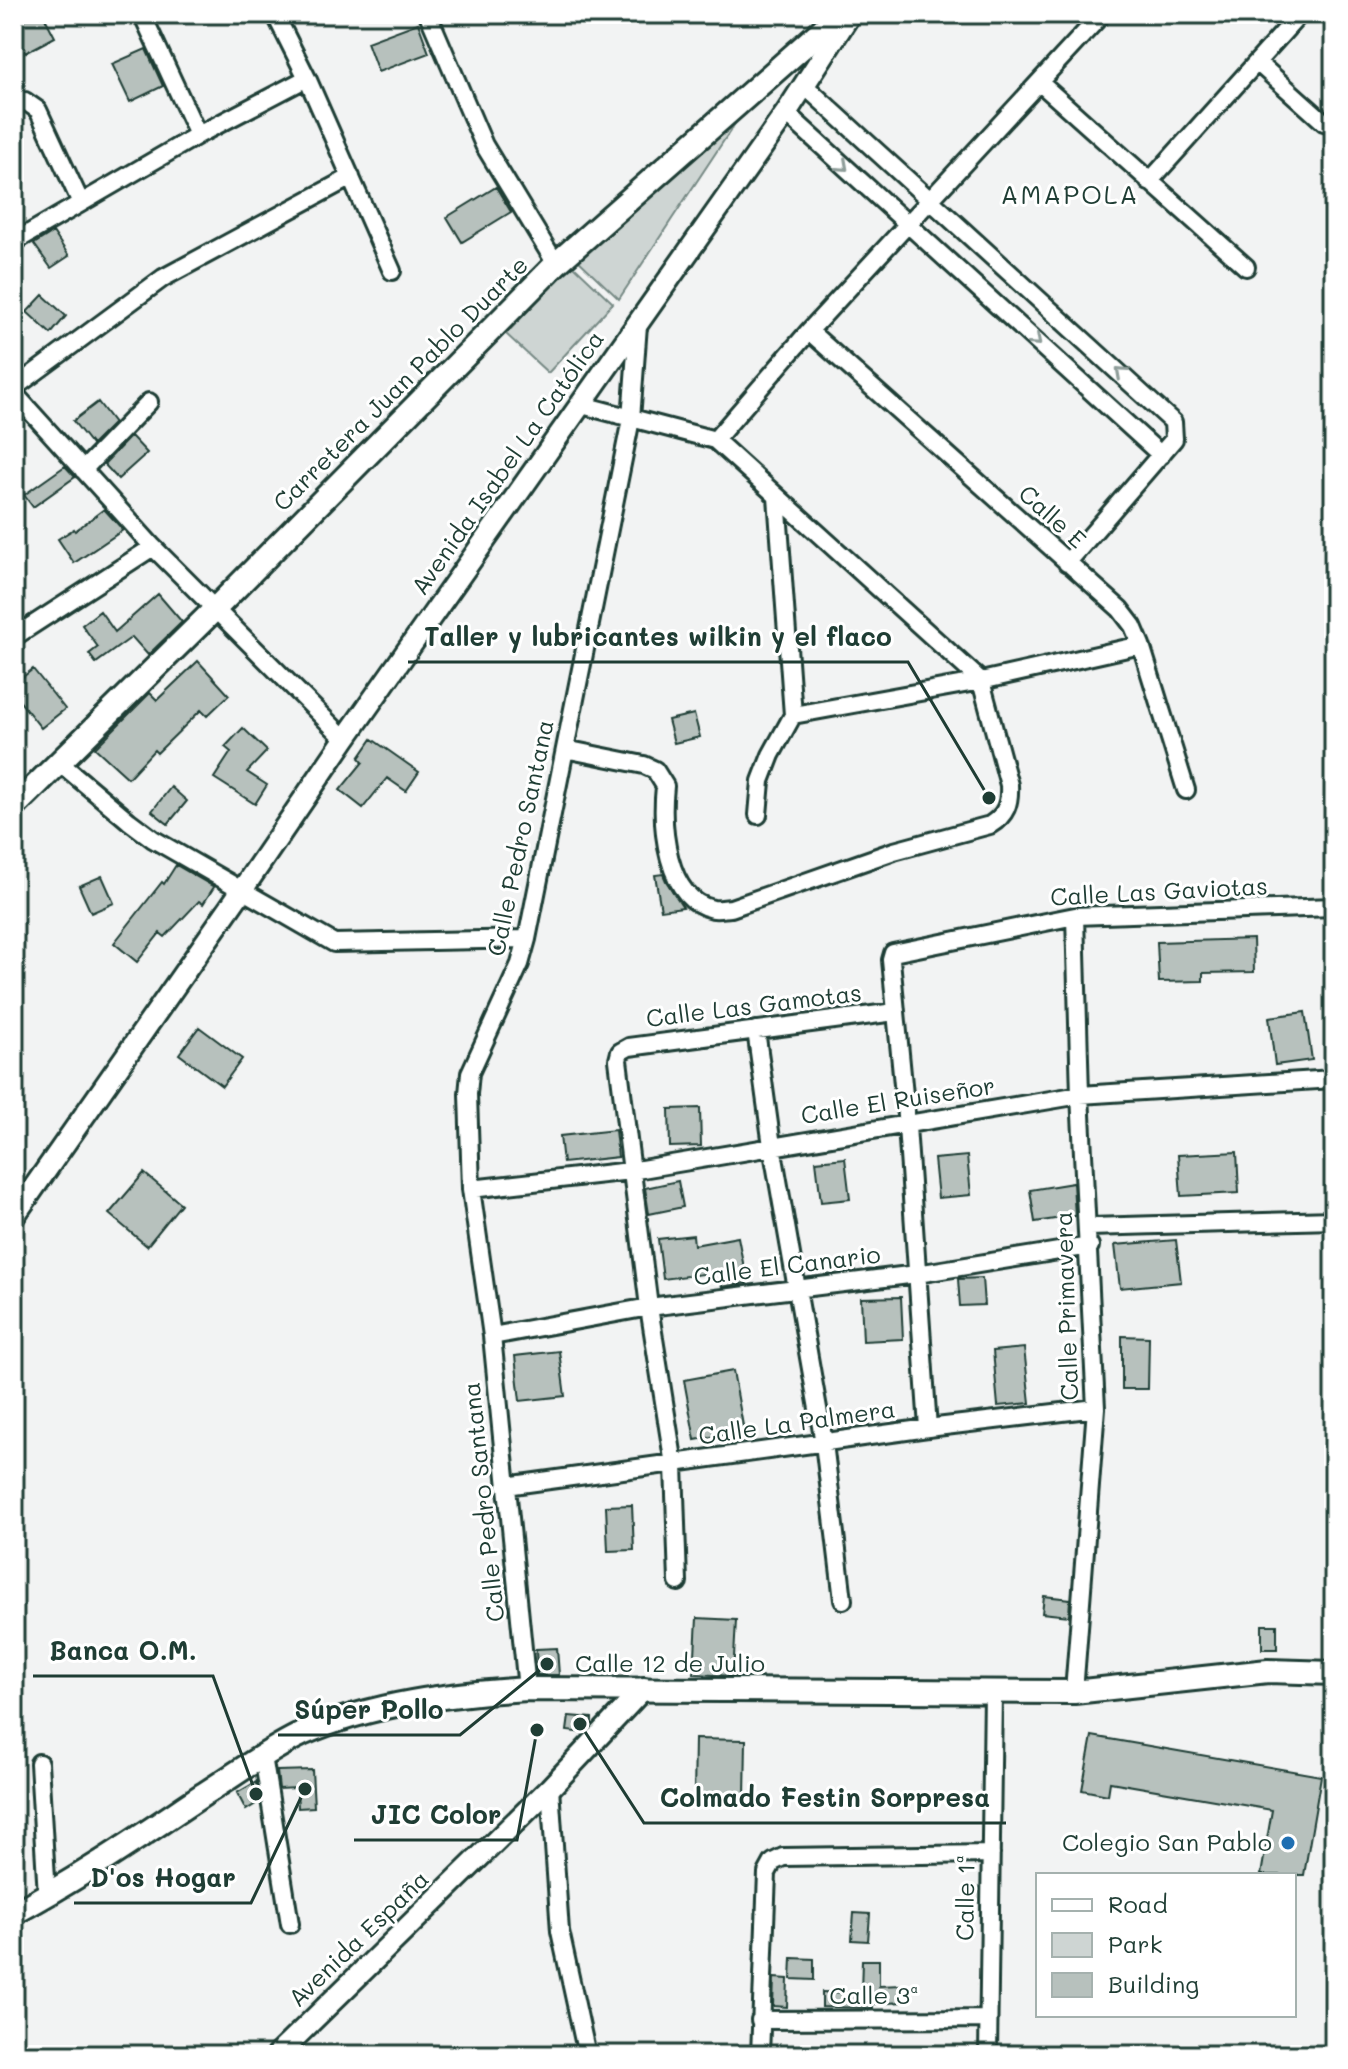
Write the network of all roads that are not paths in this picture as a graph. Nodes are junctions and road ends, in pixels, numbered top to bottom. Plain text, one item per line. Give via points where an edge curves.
1 (142, 14) edge
2 (275, 14) edge
3 (428, 14) edge
4 (840, 14) edge
5 (850, 14) edge
6 (1102, 14) edge
7 (1300, 14) edge
8 (1257, 62) junction
9 (307, 78) junction
10 (1039, 82) junction
11 (805, 86) junction
12 (14, 104) edge
13 (786, 113) junction
14 (1334, 125) edge
15 (198, 135) junction
16 (351, 177) junction
17 (1149, 182) junction
18 (930, 199) junction
19 (81, 203) junction
20 (907, 224) junction
21 (14, 242) edge
22 (556, 264) junction
23 (1246, 267) dead end
24 (392, 271) dead end
25 (638, 325) junction
26 (809, 331) junction
27 (14, 391) edge
28 (149, 402) dead end
29 (582, 405) junction
30 (631, 419) junction
31 (715, 440) junction
32 (1161, 455) junction
33 (83, 470) junction
34 (777, 497) junction
35 (153, 547) junction
36 (1067, 563) junction
37 (214, 610) junction
38 (14, 637) edge
39 (1141, 645) junction
40 (981, 681) junction
41 (793, 715) junction
42 (345, 739) junction
43 (565, 749) junction
44 (59, 762) junction
45 (1186, 790) dead end
46 (14, 807) edge
47 (758, 815) dead end
48 (242, 890) junction
49 (1334, 907) edge
50 (1075, 916) junction
51 (527, 939) junction
52 (895, 1012) junction
53 (756, 1030) junction
54 (1334, 1079) edge
55 (1080, 1095) junction
56 (907, 1126) junction
57 (772, 1146) junction
58 (630, 1171) junction
59 (471, 1189) junction
60 (14, 1216) edge
61 (1334, 1220) edge
62 (1089, 1227) junction
63 (1090, 1246) junction
64 (917, 1274) junction
65 (796, 1288) junction
66 (649, 1307) junction
67 (492, 1336) junction
68 (1096, 1408) junction
69 (928, 1428) junction
70 (824, 1443) junction
71 (674, 1465) junction
72 (506, 1486) junction
73 (678, 1582) dead end
74 (843, 1600) dead end
75 (1334, 1673) edge
76 (644, 1688) junction
77 (527, 1689) junction
78 (1074, 1692) junction
79 (993, 1693) junction
80 (263, 1756) junction
81 (39, 1763) dead end
82 (550, 1788) junction
83 (991, 1854) junction
84 (47, 1895) junction
85 (14, 1913) edge
86 (290, 1924) dead end
87 (988, 2019) junction
88 (760, 2020) junction
89 (277, 2055) edge
90 (587, 2055) edge
91 (760, 2055) edge
92 (988, 2055) edge

1 - 15 street
2 - 9 street
3 - 22 street via 484,145
4 - 22 main road, Carretera Juan Pablo Duarte
5 - 11 street, Avenida Isabel La Católica
6 - 10 street
7 - 8 street
8 - 14 street via 1324,122
8 - 17 street
9 - 15 street
9 - 16 street
10 - 17 street
10 - 18 street
11 - 13 street, Avenida Isabel La Católica
11 - 18 street
12 - 19 street via 25,101 38,110
13 -> 20 street
13 - 25 street, Avenida Isabel La Católica
15 - 19 street
16 - 24 street
16 - 27 street via 163,278
17 - 23 street
18 - 20 street
32 -> 18 street via 1174,439 1169,416
19 - 21 street
20 - 26 street
20 -> 32 street
22 - 37 main road, Carretera Juan Pablo Duarte
25 - 29 street, Avenida Isabel La Católica
25 - 30 street, Calle Pedro Santana
26 - 31 street
26 - 36 street, Calle E
27 - 33 street
28 - 33 street
29 - 30 street
29 - 42 street, Avenida Isabel La Católica
30 - 31 street
30 - 43 street, Calle Pedro Santana
31 - 34 street
32 - 36 street
33 - 35 street
34 - 40 street
34 - 41 street
35 - 37 street
35 - 38 street
36 - 39 street, Calle E via 1120,609
37 - 42 street
37 - 44 main road, Carretera Juan Pablo Duarte
39 - 40 street
39 - 45 street, Calle E
40 - 41 street
40 - 43 street via 1009,785 1007,809 1000,819 731,908 713,909 698,902 673,873 665,786 655,770
41 - 47 street via 761,781
42 - 48 street, Avenida Isabel La Católica
43 - 51 street, Calle Pedro Santana
44 - 46 main road, Carretera Juan Pablo Duarte
44 - 48 street via 153,839
48 - 51 street via 334,943
48 - 60 street, Avenida Isabel La Católica
49 - 50 street, Calle Las Gaviotas
50 - 52 street, Calle Las Gaviotas via 893,953
50 - 55 street, Calle Primavera
51 - 59 street, Calle Pedro Santana via 470,1073
52 - 53 street, Calle Las Gamotas
52 - 56 street
53 - 57 street
53 - 58 street, Calle Las Gamotas via 620,1052
54 - 55 street, Calle El Ruiseñor
55 - 56 street, Calle El Ruiseñor
55 - 62 street, Calle Primavera
56 - 57 street, Calle El Ruiseñor
56 - 64 street
57 - 58 street, Calle El Ruiseñor
57 - 65 street
58 - 59 street, Calle El Ruiseñor
58 - 66 street
59 - 67 street, Calle Pedro Santana
61 - 62 street
62 - 63 street, Calle Primavera
63 - 64 street, Calle El Canario
63 - 68 street, Calle Primavera
64 - 65 street, Calle El Canario
64 - 69 street
65 - 66 street, Calle El Canario
65 - 70 street
66 - 67 street, Calle El Canario
66 - 71 street
67 - 72 street, Calle Pedro Santana
68 - 69 street, Calle La Palmera
68 - 78 street, Calle Primavera
69 - 70 street, Calle La Palmera
70 - 71 street, Calle La Palmera
70 - 74 street
71 - 72 street, Calle La Palmera
71 - 73 street
72 - 77 street, Calle Pedro Santana
75 - 78 main road, Calle 12 de Julio via 1268,1671
76 - 77 main road, Calle 12 de Julio
76 - 79 main road, Calle 12 de Julio
76 - 82 street, Avenida España
77 - 80 main road, Calle 12 de Julio via 378,1708 301,1735
78 - 79 main road, Calle 12 de Julio
79 - 83 street, Calle 1ª
80 - 84 main road, Calle 12 de Julio
80 - 86 street
81 - 84 street
82 - 89 street, Avenida España
82 - 90 street via 560,1931
83 - 87 street, Calle 1ª
83 - 88 street via 783,1857 773,1862 767,1873
84 - 85 main road, Calle 12 de Julio
87 - 88 street, Calle 3ª
87 - 92 street, Calle 1ª
88 - 91 street

